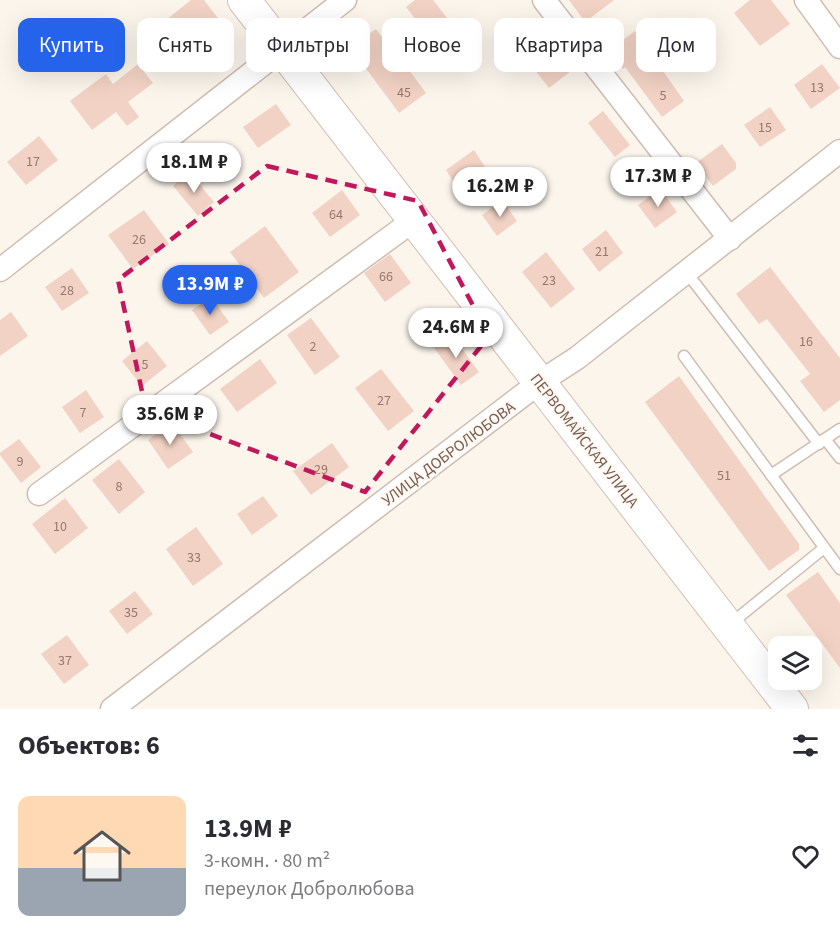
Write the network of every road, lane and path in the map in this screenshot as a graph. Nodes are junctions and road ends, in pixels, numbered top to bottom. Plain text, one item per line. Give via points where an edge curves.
1 (244, 0) edge
2 (345, 0) edge
3 (544, 0) edge
4 (806, 0) edge
5 (258, 18) edge
6 (323, 18) edge
7 (840, 47) edge
8 (255, 72) edge
9 (300, 72) edge
10 (840, 151) edge
11 (414, 220) junction
12 (730, 239) junction
13 (0, 270) edge
14 (687, 273) junction
15 (684, 356) dead end
16 (540, 382) junction
17 (840, 429) edge
18 (822, 441) junction
19 (840, 458) edge
20 (771, 475) junction
21 (39, 494) dead end
22 (824, 548) junction
23 (840, 569) edge
24 (728, 625) junction
25 (112, 709) edge
26 (792, 709) edge

1 - 5 main road, ПЕРВОМАЙСКАЯ УЛИЦА
2 - 6 street
3 - 12 street
4 - 7 street
8 - 13 street
9 - 11 main road, ПЕРВОМАЙСКАЯ УЛИЦА
10 - 12 street, УЛИЦА ДОБРОЛЮБОВА
11 - 16 main road, ПЕРВОМАЙСКАЯ УЛИЦА
11 - 21 street
12 - 14 street, УЛИЦА ДОБРОЛЮБОВА
14 - 16 street, УЛИЦА ДОБРОЛЮБОВА
14 - 18 lane
15 - 20 lane
16 - 24 main road, ПЕРВОМАЙСКАЯ УЛИЦА
16 - 25 street, УЛИЦА ДОБРОЛЮБОВА
17 - 18 lane
18 - 19 lane
18 - 20 lane
20 - 22 lane
22 - 23 lane
22 - 24 lane
24 - 26 main road, ПЕРВОМАЙСКАЯ УЛИЦА

